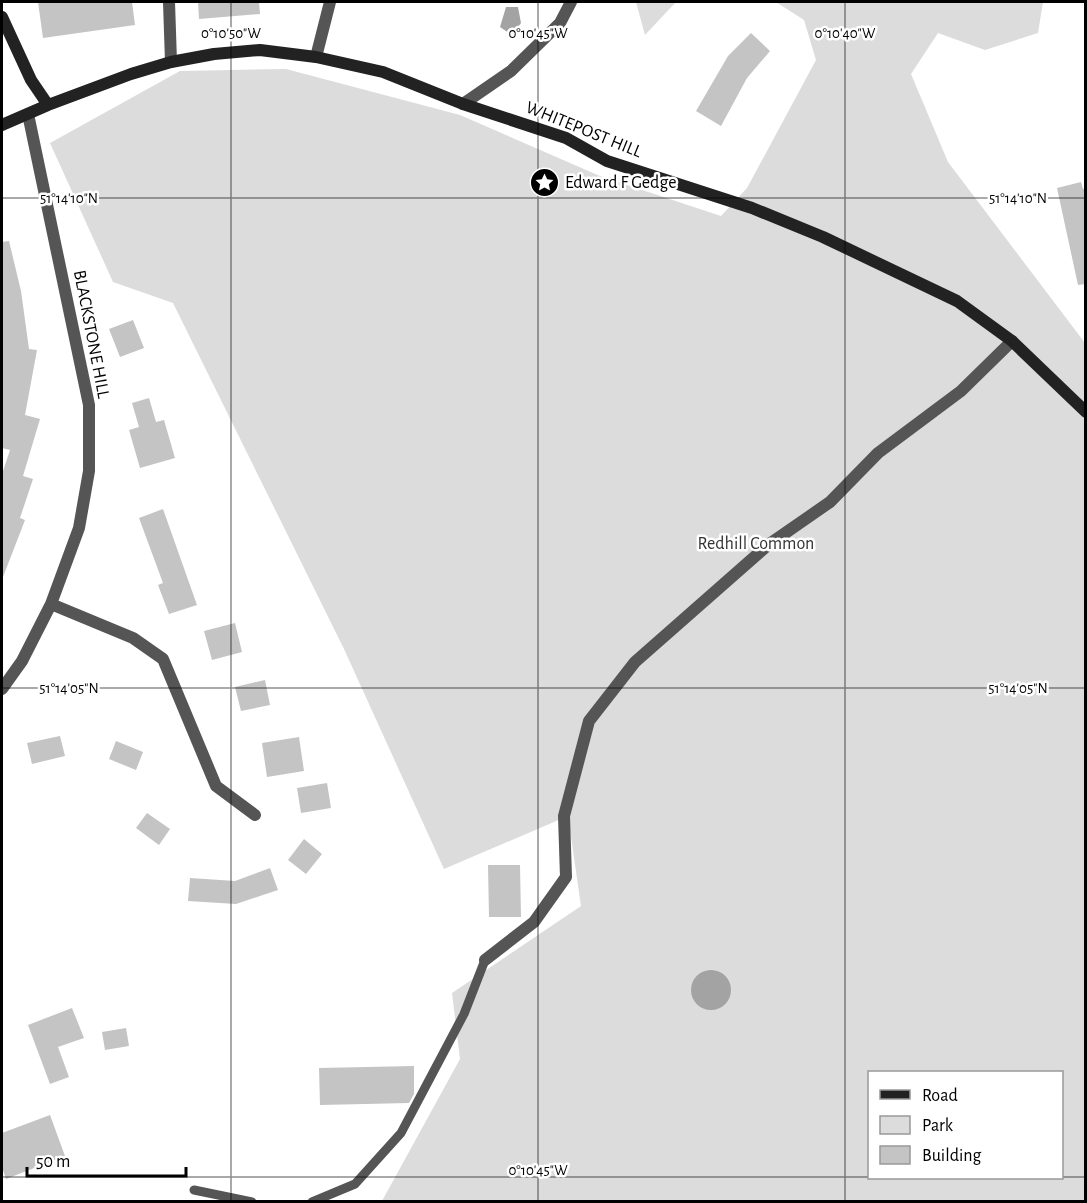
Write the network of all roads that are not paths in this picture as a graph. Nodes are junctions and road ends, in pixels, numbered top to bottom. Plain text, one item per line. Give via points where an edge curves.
1 (168, 2) edge
2 (330, 2) edge
3 (571, 2) edge
4 (2, 17) edge
5 (316, 57) junction
6 (171, 62) junction
7 (463, 104) junction
8 (48, 105) junction
9 (28, 114) junction
10 (2, 125) edge
11 (1012, 341) junction
12 (1086, 412) edge
13 (51, 604) junction
14 (2, 689) edge
15 (255, 815) dead end
16 (484, 960) joint
17 (194, 1190) dead end
18 (252, 1202) edge
19 (312, 1202) edge

1 - 6 street
2 - 5 street
3 - 7 street via 560,23 511,71
4 - 8 street via 31,80
5 - 6 street, WHITEPOST HILL via 260,50
5 - 7 street, WHITEPOST HILL via 383,72
6 - 8 street, WHITEPOST HILL
7 - 11 street, WHITEPOST HILL via 566,138 607,161 752,208 823,237 957,301
8 - 9 street, WHITEPOST HILL
9 - 10 street, WHITEPOST HILL
9 - 13 street, BLACKSTONE HILL via 89,405 89,471 80,528
11 - 12 street, WHITEPOST HILL
11 - 16 street via 961,391 878,453 830,502 768,545 635,662 589,721 564,816 566,877 534,922
13 - 14 street, BLACKSTONE HILL via 22,661
13 - 15 street via 133,638 163,659 216,786
16 - 19 lane via 464,1014 401,1134 355,1184
17 - 18 lane

